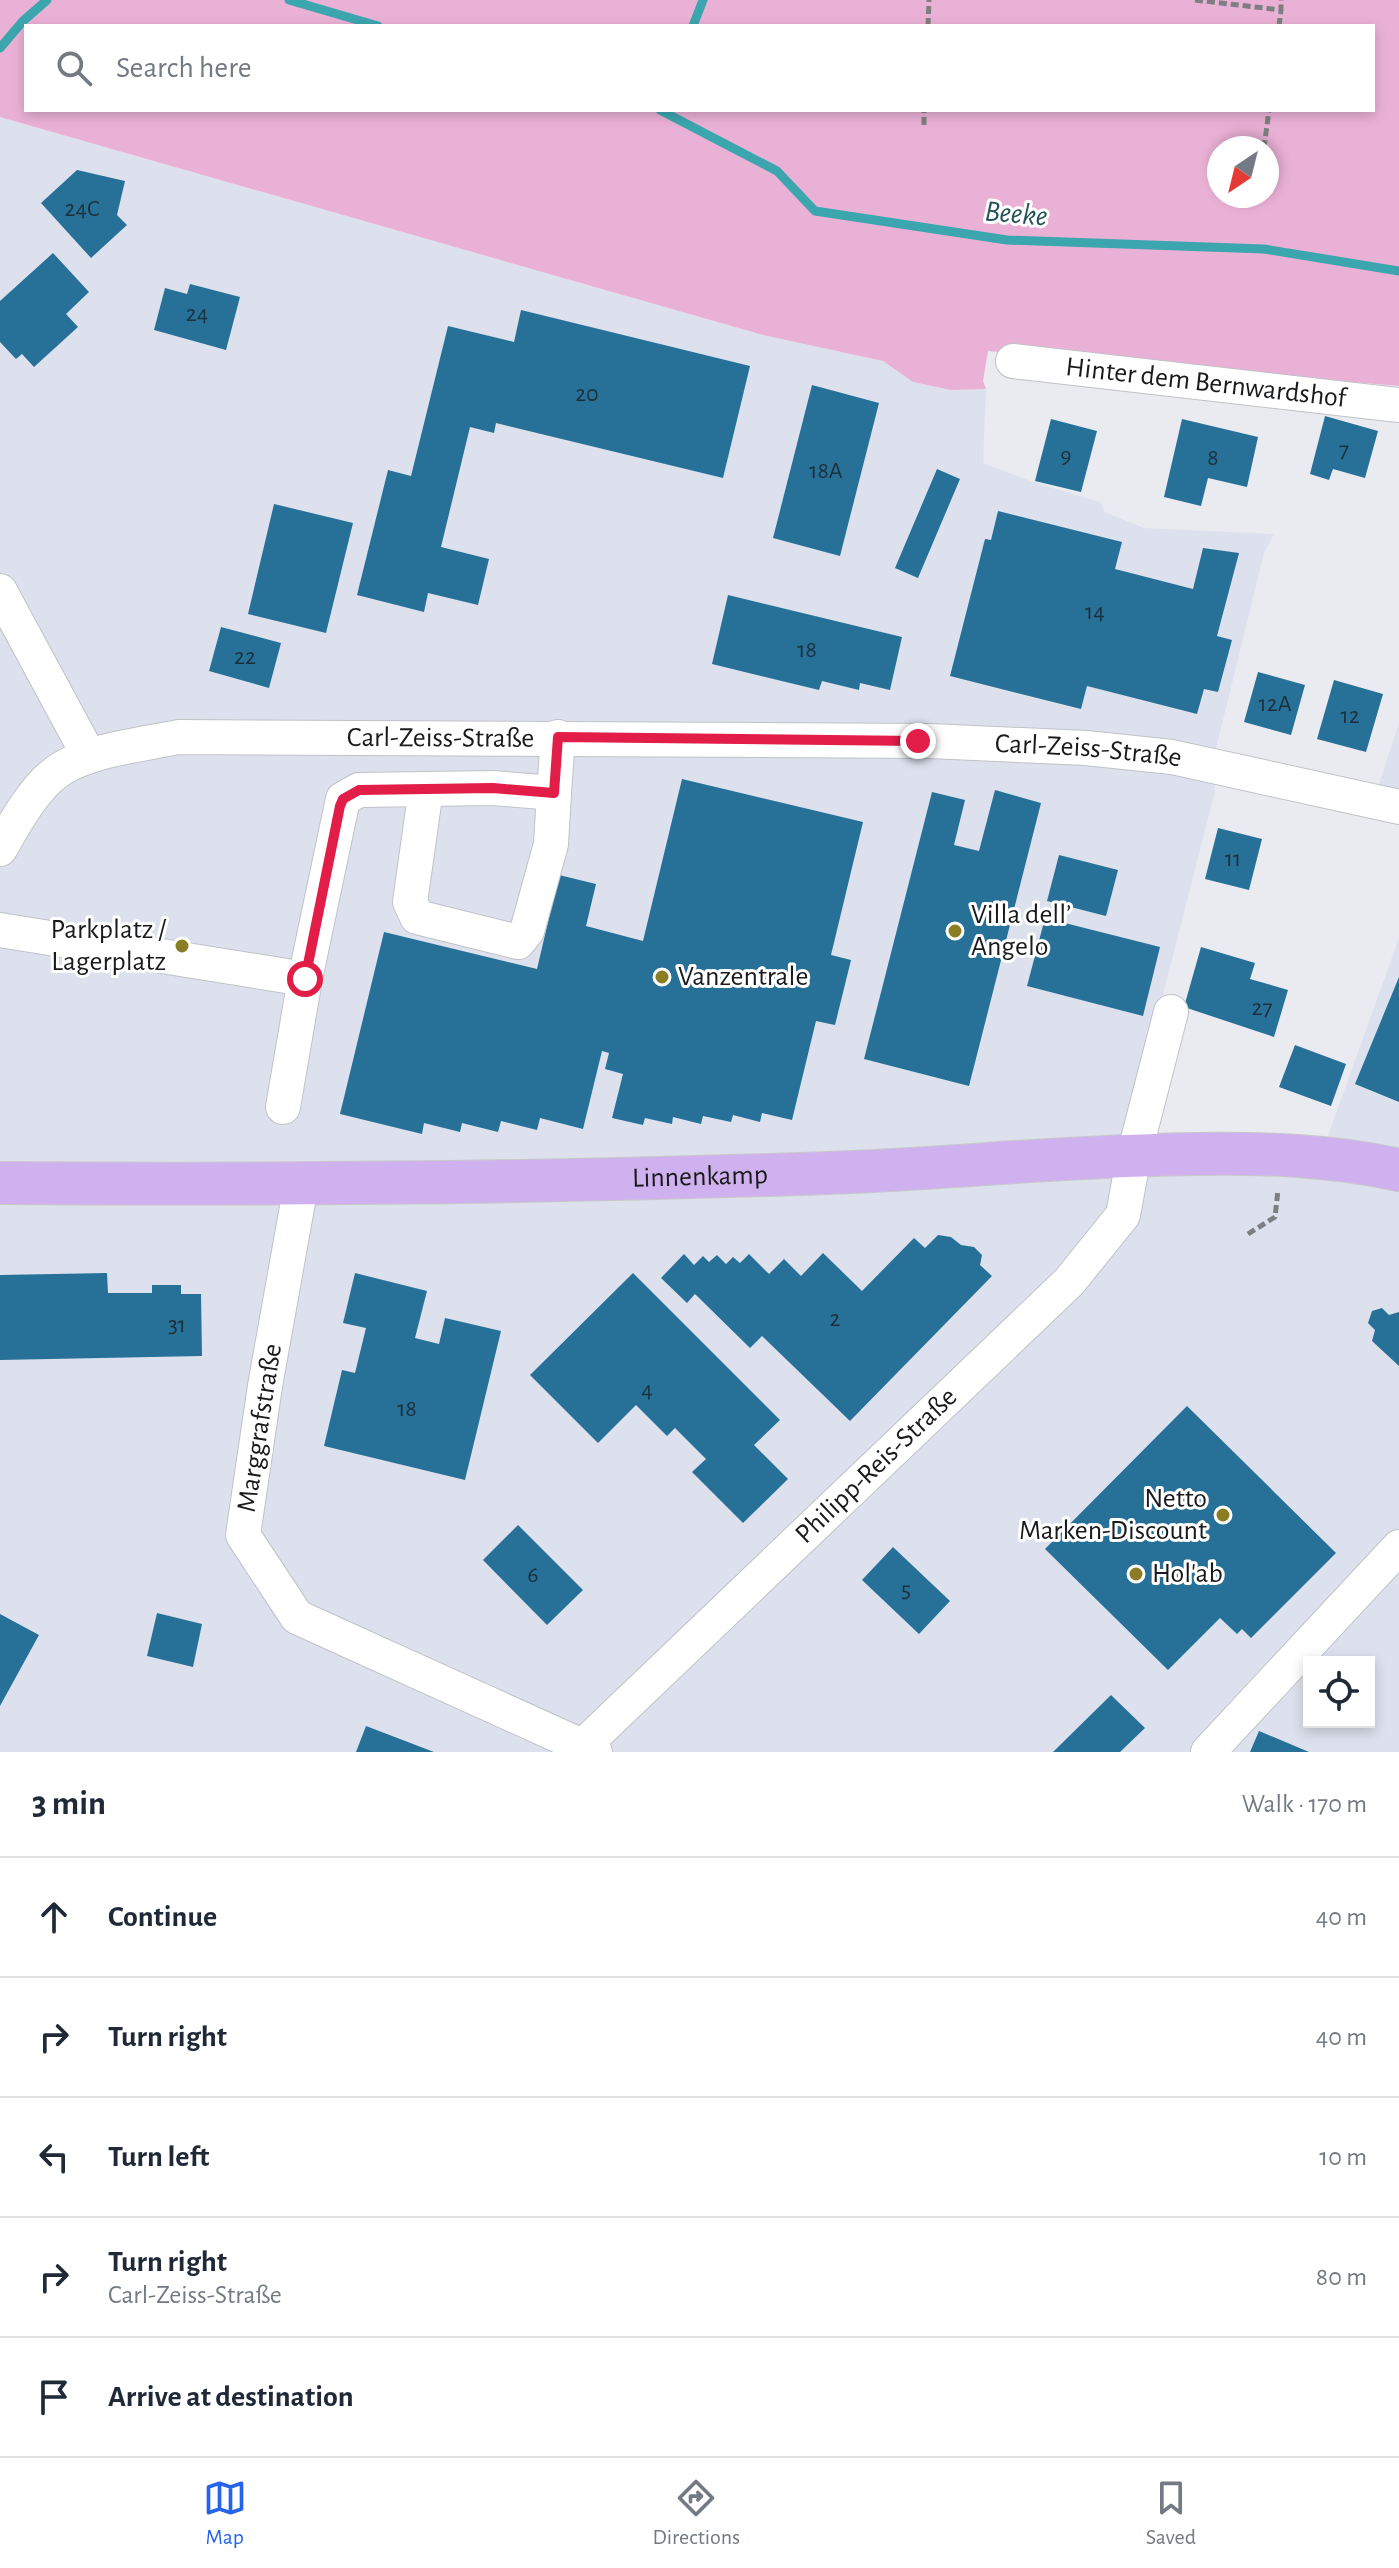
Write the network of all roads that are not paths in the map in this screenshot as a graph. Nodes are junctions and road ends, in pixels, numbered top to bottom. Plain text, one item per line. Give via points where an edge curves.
1 (1013, 361) dead end
2 (1399, 405) edge
3 (0, 591) edge
4 (558, 737) junction
5 (89, 756) junction
6 (426, 789) junction
7 (554, 793) junction
8 (1399, 807) edge
9 (0, 849) edge
10 (0, 930) edge
11 (305, 979) junction
12 (1171, 1012) dead end
13 (283, 1107) dead end
14 (1134, 1155) junction
15 (1399, 1170) edge
16 (0, 1183) edge
17 (301, 1185) junction
18 (1399, 1547) edge
19 (587, 1750) edge
20 (1208, 1752) edge

1 - 2 street, Hinter dem Bernwardshof
3 - 5 street
4 - 5 street, Carl-Zeiss-Straße via 178,737
4 - 7 street
4 - 8 street, Carl-Zeiss-Straße via 1086,748 1172,757
5 - 9 street, Carl-Zeiss-Straße via 54,774 18,817
6 - 7 street
6 - 7 street via 410,902 417,917 518,942 527,931 551,844
6 - 11 street via 359,790 343,799
10 - 11 street
11 - 13 street
12 - 14 street, Philipp-Reis-Straße
14 - 15 main road, Linnenkamp via 1266,1153
14 - 17 main road, Linnenkamp via 643,1180
14 - 19 street, Philipp-Reis-Straße via 1123,1215 1069,1282
16 - 17 main road, Linnenkamp
17 - 19 street, Marggrafstraße via 243,1535 297,1617
18 - 20 street

